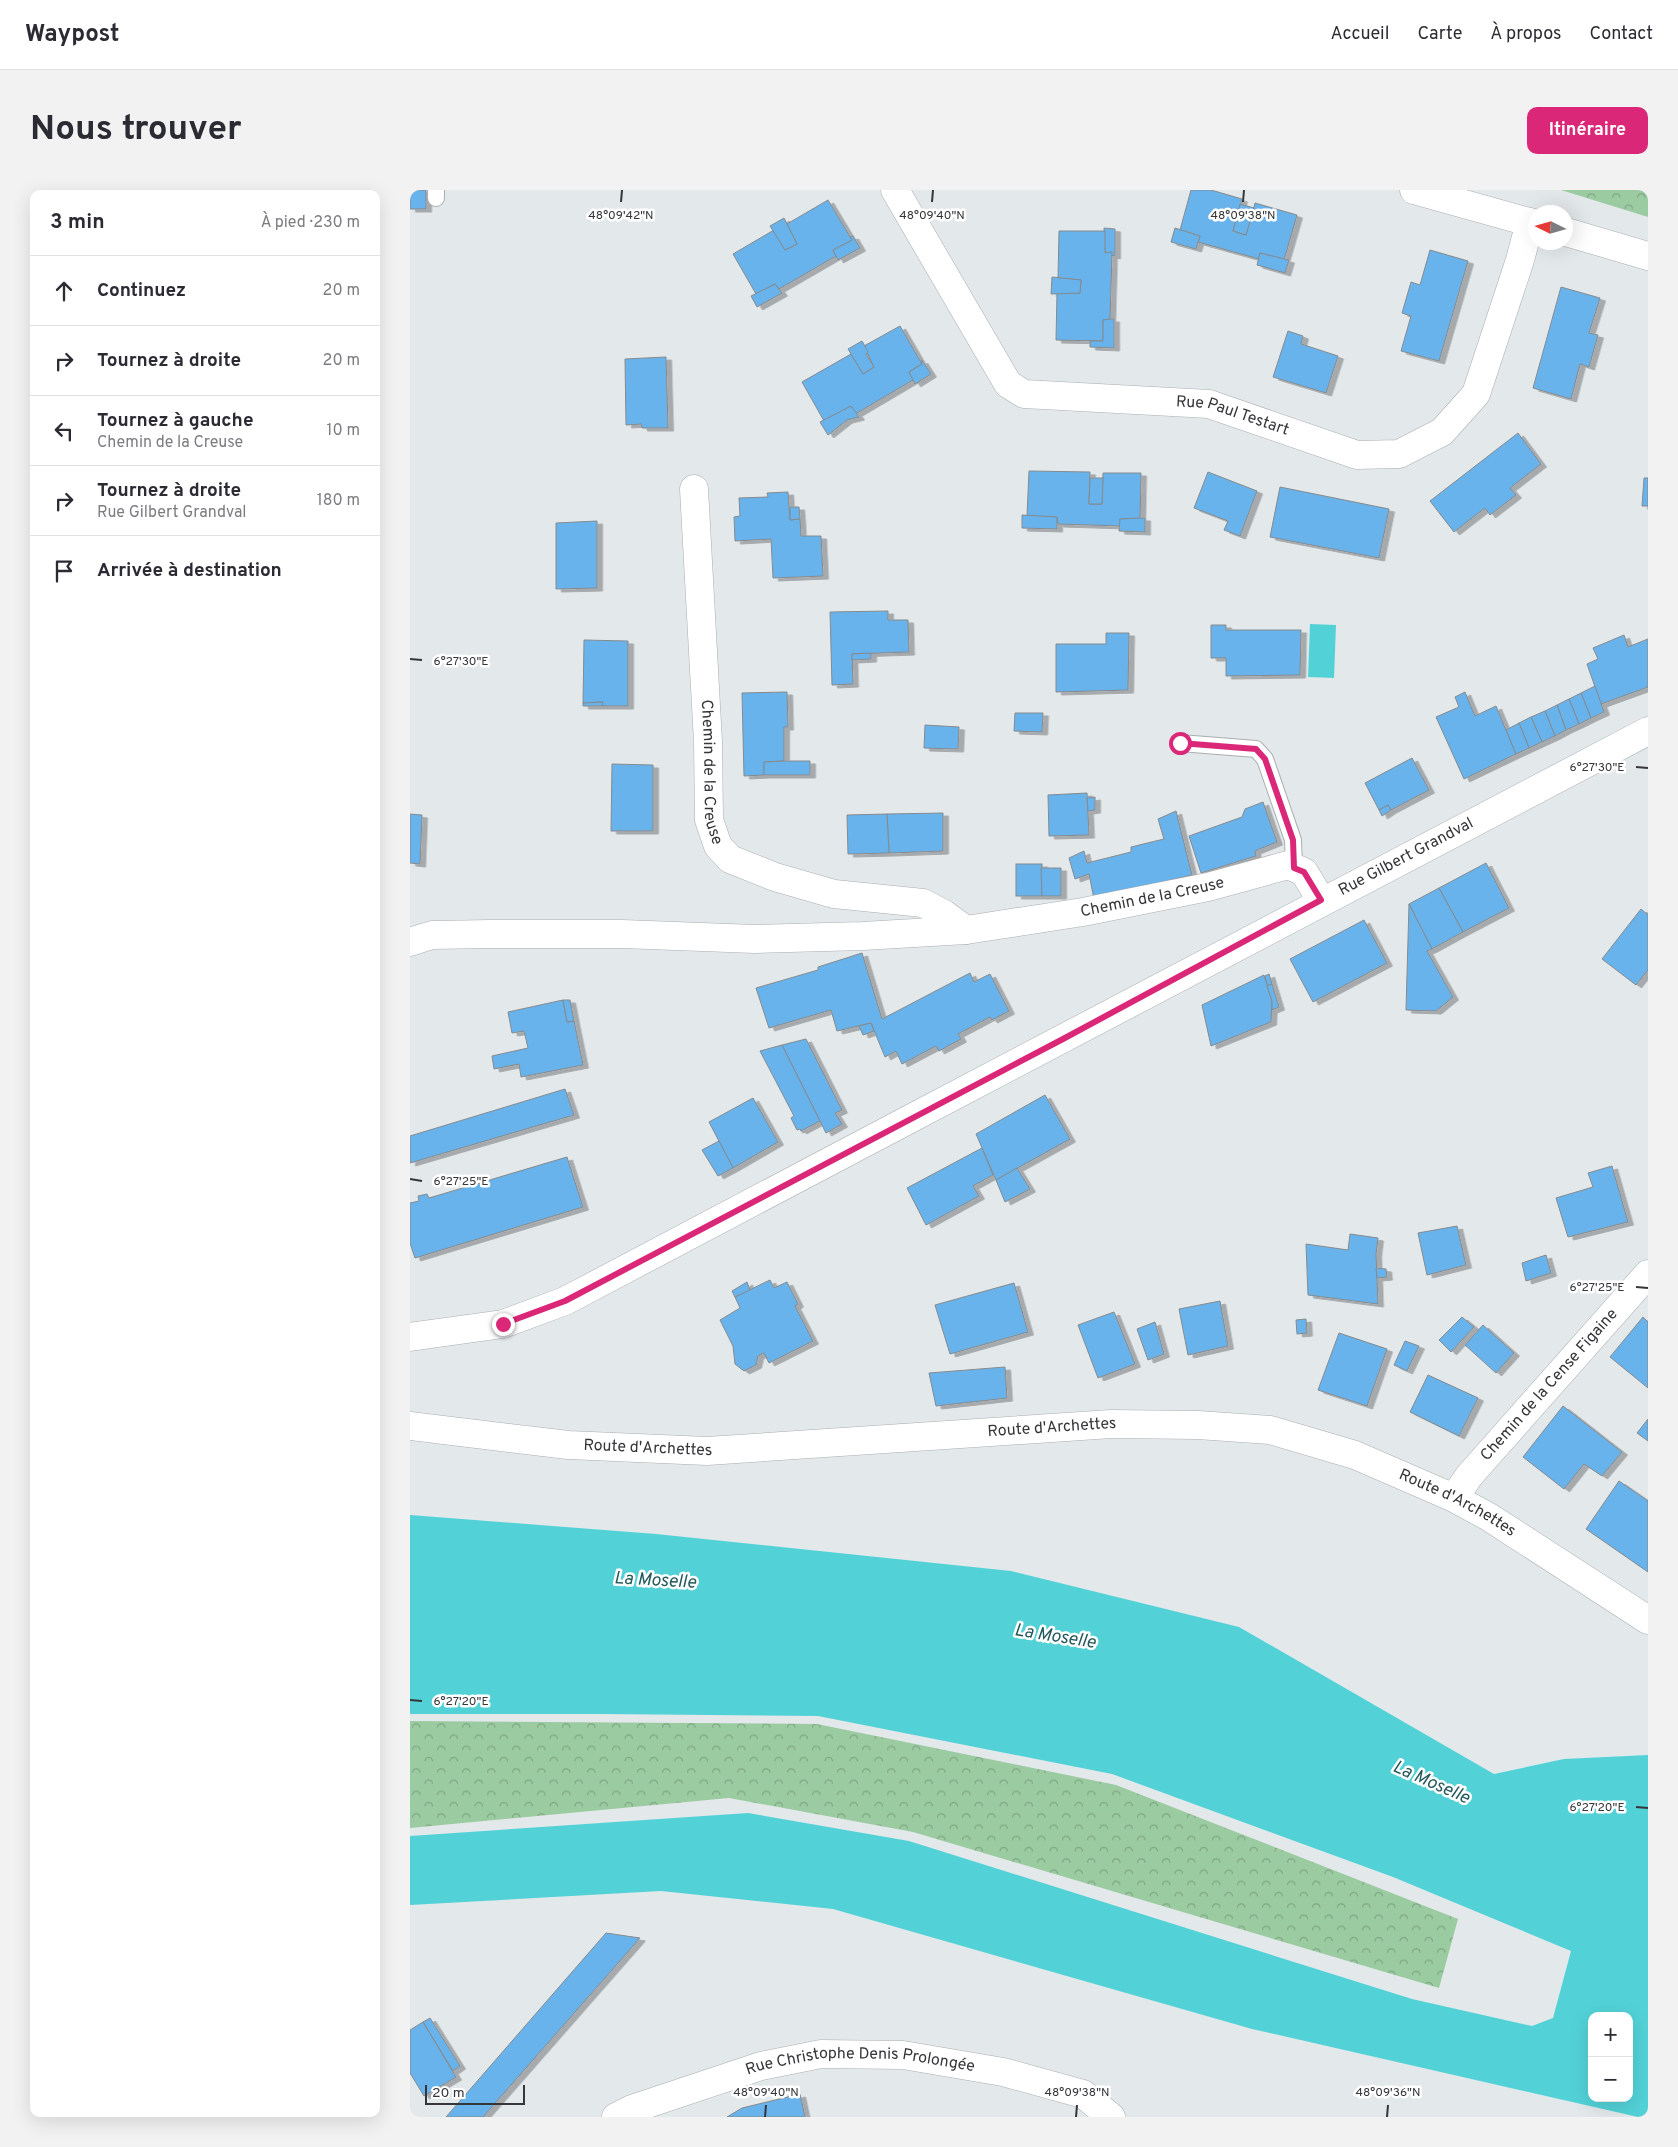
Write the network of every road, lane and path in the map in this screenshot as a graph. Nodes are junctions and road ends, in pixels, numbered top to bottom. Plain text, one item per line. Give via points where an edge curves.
1 (895, 190) edge
2 (1414, 190) edge
3 (1528, 222) edge
4 (1573, 234) edge
5 (1528, 237) edge
6 (1648, 256) edge
7 (694, 489) dead end
8 (1648, 731) edge
9 (1180, 743) dead end
10 (1294, 868) junction
11 (1321, 900) junction
12 (966, 930) junction
13 (410, 942) edge
14 (1648, 1274) edge
15 (410, 1337) edge
16 (410, 1426) edge
17 (1454, 1498) junction
18 (1648, 1620) edge
19 (1105, 2115) edge
20 (616, 2117) edge

1 - 5 street, Rue Paul Testart via 1008,384 1024,394 1209,404 1357,456 1399,454 1442,432 1476,394
2 - 3 street
4 - 6 street
7 - 12 street, Chemin de la Creuse via 708,742 709,820 718,846 730,859 783,880 834,894 923,903
8 - 11 street, Rue Gilbert Grandval
9 - 10 lane via 1256,749 1261,754 1293,840
10 - 11 street via 1304,872
10 - 12 street, Chemin de la Creuse via 1288,865 1208,887 1084,912
11 - 15 street, Rue Gilbert Grandval via 565,1301 503,1324
12 - 13 street, Chemin de la Creuse via 755,939 491,934 432,936
14 - 17 street, Chemin de la Cense Figaine via 1469,1476
16 - 17 street, Route d'Archettes via 568,1446 707,1451 1112,1424 1198,1424 1270,1430 1355,1455
17 - 18 street, Route d'Archettes via 1490,1517
19 - 20 street, Rue Christophe Denis Prolongée via 1082,2094 1003,2072 903,2055 821,2054 761,2066

